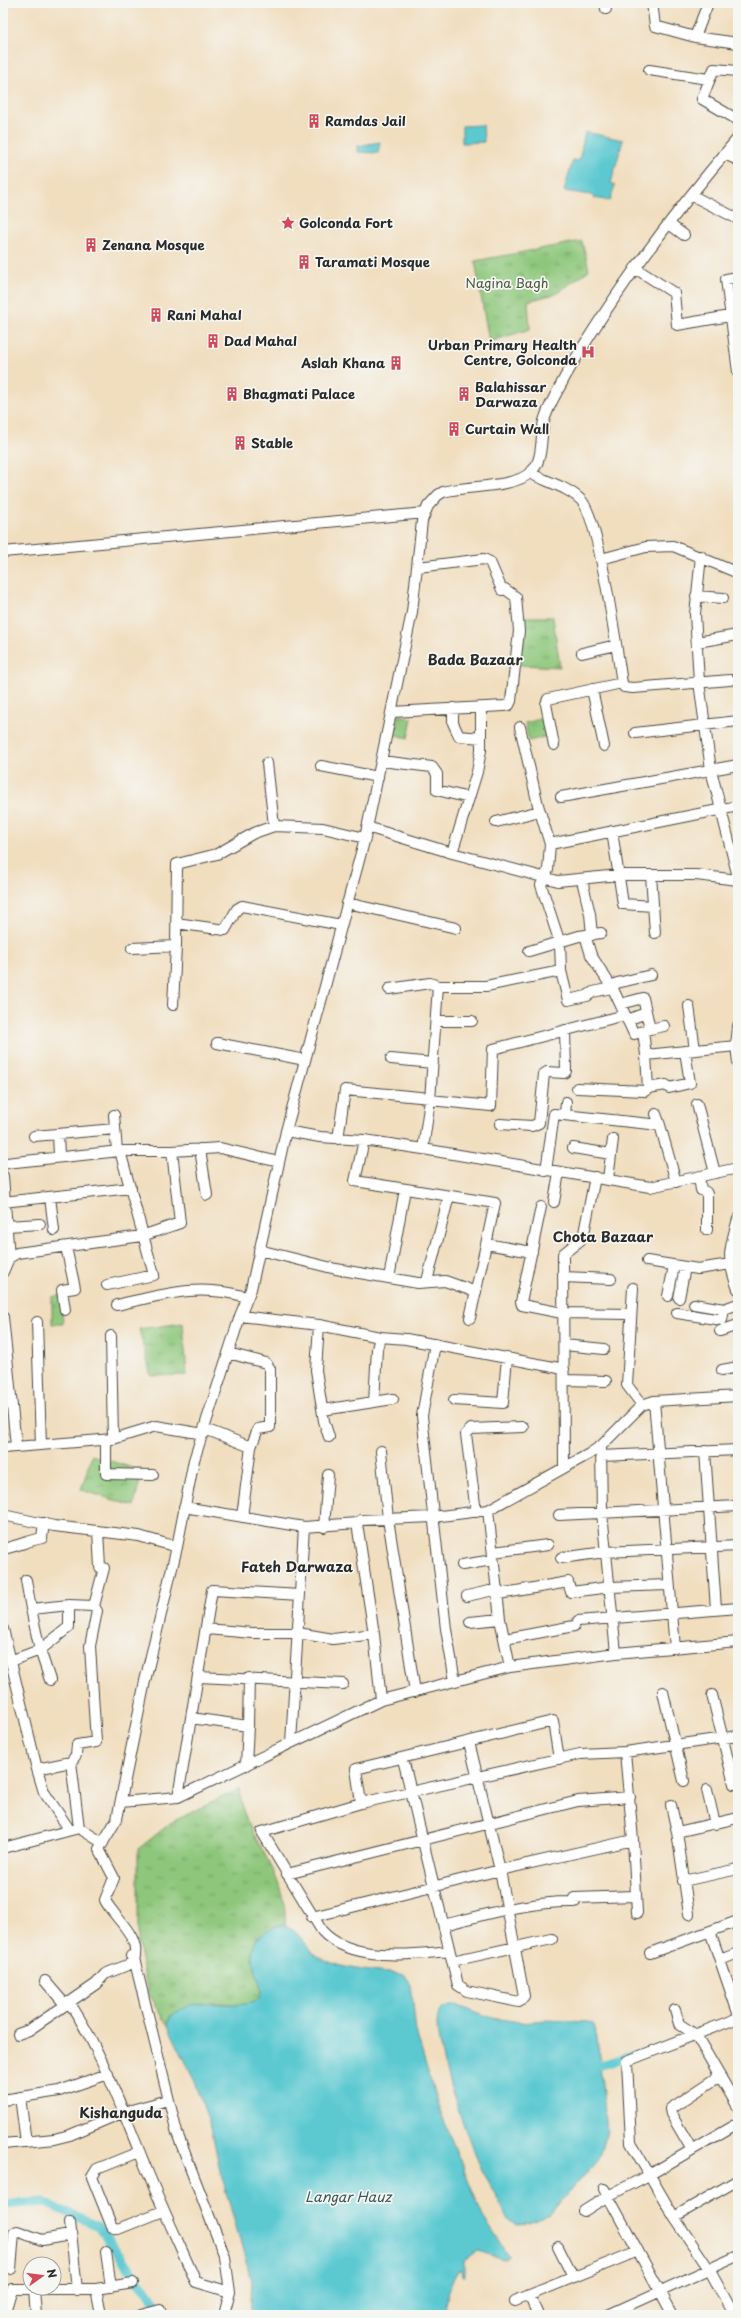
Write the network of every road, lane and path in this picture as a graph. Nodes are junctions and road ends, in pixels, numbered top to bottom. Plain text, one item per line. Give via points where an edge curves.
1 (652, 3) edge
2 (708, 3) edge
3 (695, 37) junction
4 (738, 43) edge
5 (649, 70) dead end
6 (738, 71) edge
7 (708, 80) junction
8 (738, 120) edge
9 (738, 138) edge
10 (724, 154) junction
11 (738, 160) edge
12 (690, 195) junction
13 (738, 219) edge
14 (669, 224) junction
15 (684, 235) dead end
16 (635, 268) junction
17 (738, 277) edge
18 (730, 316) junction
19 (737, 359) edge
20 (738, 372) edge
21 (530, 473) junction
22 (425, 513) junction
23 (3, 552) edge
24 (701, 556) junction
25 (601, 559) junction
26 (418, 567) junction
27 (738, 572) edge
28 (696, 596) junction
29 (723, 598) dead end
30 (738, 635) edge
31 (697, 642) junction
32 (616, 645) junction
33 (582, 653) dead end
34 (730, 680) dead end
35 (699, 682) junction
36 (622, 683) junction
37 (592, 689) junction
38 (453, 708) junction
39 (481, 708) junction
40 (392, 712) junction
41 (738, 721) edge
42 (705, 726) junction
43 (520, 727) dead end
44 (635, 733) dead end
45 (481, 738) junction
46 (554, 745) dead end
47 (604, 746) dead end
48 (381, 761) junction
49 (267, 763) dead end
50 (738, 765) edge
51 (320, 766) dead end
52 (711, 770) junction
53 (378, 777) junction
54 (562, 797) dead end
55 (469, 798) junction
56 (738, 806) edge
57 (721, 809) junction
58 (540, 811) junction
59 (496, 822) dead end
60 (274, 826) junction
61 (367, 827) junction
62 (612, 831) junction
63 (365, 838) junction
64 (738, 838) edge
65 (727, 840) junction
66 (550, 844) junction
67 (452, 853) junction
68 (619, 875) junction
69 (652, 875) junction
70 (738, 877) edge
71 (546, 879) junction
72 (582, 880) junction
73 (738, 880) edge
74 (347, 903) junction
75 (653, 906) junction
76 (176, 923) junction
77 (341, 925) junction
78 (456, 928) dead end
79 (655, 933) dead end
80 (593, 934) junction
81 (560, 943) junction
82 (176, 946) junction
83 (132, 948) dead end
84 (529, 951) dead end
85 (561, 971) junction
86 (651, 975) dead end
87 (438, 986) junction
88 (611, 988) junction
89 (389, 989) dead end
90 (620, 1004) junction
91 (173, 1005) dead end
92 (689, 1006) dead end
93 (646, 1013) junction
94 (626, 1018) junction
95 (436, 1021) junction
96 (472, 1021) dead end
97 (664, 1026) dead end
98 (738, 1026) edge
99 (565, 1030) junction
100 (647, 1030) junction
101 (217, 1043) dead end
102 (736, 1046) junction
103 (690, 1051) junction
104 (646, 1055) junction
105 (391, 1059) dead end
106 (305, 1060) junction
107 (738, 1062) edge
108 (433, 1063) junction
109 (577, 1088) dead end
110 (649, 1088) junction
111 (430, 1099) junction
112 (566, 1102) dead end
113 (697, 1104) dead end
114 (656, 1114) dead end
115 (114, 1115) dead end
116 (565, 1115) junction
117 (500, 1124) dead end
118 (660, 1125) junction
119 (115, 1129) junction
120 (286, 1131) junction
121 (58, 1134) junction
122 (34, 1136) dead end
123 (338, 1139) junction
124 (613, 1139) dead end
125 (364, 1140) junction
126 (573, 1148) dead end
127 (200, 1149) junction
128 (423, 1149) junction
129 (118, 1151) junction
130 (172, 1151) junction
131 (611, 1154) junction
132 (59, 1156) junction
133 (279, 1162) junction
134 (3, 1165) edge
135 (738, 1168) edge
136 (546, 1171) junction
137 (559, 1172) junction
138 (715, 1173) junction
139 (3, 1176) edge
140 (595, 1177) junction
141 (700, 1177) junction
142 (608, 1179) junction
143 (676, 1182) junction
144 (131, 1188) junction
145 (405, 1189) junction
146 (207, 1195) dead end
147 (449, 1196) junction
148 (50, 1197) junction
149 (4, 1202) edge
150 (554, 1202) dead end
151 (541, 1207) dead end
152 (738, 1219) edge
153 (40, 1224) dead end
154 (7, 1226) junction
155 (54, 1230) dead end
156 (707, 1230) dead end
157 (142, 1236) junction
158 (486, 1244) junction
159 (66, 1247) junction
160 (259, 1250) junction
161 (532, 1252) junction
162 (9, 1258) junction
163 (647, 1261) dead end
164 (730, 1264) junction
165 (674, 1266) junction
166 (685, 1267) junction
167 (3, 1272) edge
168 (563, 1277) junction
169 (388, 1278) junction
170 (611, 1279) dead end
171 (428, 1281) junction
172 (107, 1285) dead end
173 (633, 1288) dead end
174 (738, 1289) edge
175 (476, 1292) junction
176 (668, 1296) dead end
177 (247, 1298) junction
178 (679, 1298) dead end
179 (694, 1304) dead end
180 (738, 1304) edge
181 (117, 1305) dead end
182 (724, 1309) junction
183 (65, 1310) dead end
184 (562, 1313) junction
185 (677, 1313) dead end
186 (630, 1314) junction
187 (240, 1316) junction
188 (3, 1317) edge
189 (470, 1318) dead end
190 (37, 1322) dead end
191 (319, 1325) junction
192 (738, 1326) edge
193 (720, 1331) dead end
194 (111, 1336) dead end
195 (380, 1337) junction
196 (435, 1344) junction
197 (564, 1345) junction
198 (604, 1349) dead end
199 (228, 1353) junction
200 (507, 1357) junction
201 (738, 1367) edge
202 (564, 1369) junction
203 (722, 1370) dead end
204 (564, 1380) junction
205 (606, 1381) dead end
206 (738, 1396) edge
207 (393, 1399) dead end
208 (454, 1400) dead end
209 (374, 1402) junction
210 (654, 1402) junction
211 (642, 1406) junction
212 (324, 1410) junction
213 (523, 1427) dead end
214 (204, 1432) junction
215 (329, 1437) dead end
216 (109, 1440) junction
217 (41, 1445) junction
218 (16, 1446) junction
219 (251, 1447) junction
220 (3, 1448) edge
221 (738, 1450) edge
222 (381, 1451) dead end
223 (601, 1451) junction
224 (705, 1452) junction
225 (658, 1454) junction
226 (564, 1466) junction
227 (328, 1474) dead end
228 (153, 1475) dead end
229 (738, 1506) edge
230 (184, 1507) junction
231 (709, 1507) junction
232 (488, 1510) junction
233 (663, 1510) junction
234 (476, 1512) junction
235 (602, 1513) junction
236 (3, 1515) edge
237 (559, 1515) dead end
238 (242, 1517) junction
239 (433, 1517) junction
240 (388, 1519) junction
241 (44, 1523) junction
242 (357, 1523) junction
243 (304, 1527) junction
244 (324, 1527) junction
245 (98, 1531) junction
246 (548, 1545) dead end
247 (738, 1546) edge
248 (177, 1547) junction
249 (712, 1548) junction
250 (3, 1549) edge
251 (666, 1550) junction
252 (606, 1552) junction
253 (493, 1556) junction
254 (561, 1558) dead end
255 (462, 1565) dead end
256 (26, 1580) dead end
257 (668, 1585) junction
258 (610, 1587) junction
259 (498, 1592) junction
260 (300, 1595) junction
261 (467, 1596) dead end
262 (69, 1605) junction
263 (94, 1606) junction
264 (738, 1608) edge
265 (31, 1609) junction
266 (716, 1609) junction
267 (670, 1613) junction
268 (611, 1618) junction
269 (500, 1619) junction
270 (470, 1622) dead end
271 (3, 1629) edge
272 (206, 1629) junction
273 (298, 1633) junction
274 (374, 1634) junction
275 (505, 1639) junction
276 (738, 1642) edge
277 (675, 1648) junction
278 (40, 1650) junction
279 (616, 1653) junction
280 (10, 1661) junction
281 (510, 1667) junction
282 (199, 1677) junction
283 (249, 1678) junction
284 (50, 1680) dead end
285 (295, 1681) junction
286 (455, 1681) junction
287 (343, 1684) dead end
288 (415, 1692) junction
289 (663, 1692) dead end
290 (712, 1695) dead end
291 (381, 1700) junction
292 (191, 1718) junction
293 (248, 1726) junction
294 (738, 1736) edge
295 (722, 1738) junction
296 (469, 1742) junction
297 (291, 1743) junction
298 (677, 1744) junction
299 (625, 1752) junction
300 (404, 1759) junction
301 (559, 1759) junction
302 (71, 1762) junction
303 (246, 1765) junction
304 (37, 1769) junction
305 (477, 1778) junction
306 (684, 1781) dead end
307 (734, 1784) dead end
308 (707, 1790) dead end
309 (411, 1792) junction
310 (178, 1797) junction
311 (630, 1797) junction
312 (121, 1802) junction
313 (361, 1803) junction
314 (671, 1806) dead end
315 (738, 1818) edge
316 (488, 1824) junction
317 (715, 1824) junction
318 (74, 1828) junction
319 (677, 1832) junction
320 (422, 1840) junction
321 (633, 1840) junction
322 (103, 1843) junction
323 (3, 1848) edge
324 (738, 1869) edge
325 (500, 1870) junction
326 (286, 1874) junction
327 (683, 1881) junction
328 (432, 1886) junction
329 (635, 1896) junction
330 (507, 1909) junction
331 (636, 1913) dead end
332 (689, 1914) dead end
333 (312, 1917) junction
334 (738, 1921) edge
335 (444, 1926) junction
336 (710, 1931) junction
337 (552, 1939) dead end
338 (516, 1947) junction
339 (650, 1953) dead end
340 (738, 1953) edge
341 (450, 1956) junction
342 (720, 1960) junction
343 (134, 1961) junction
344 (45, 1981) dead end
345 (69, 2002) junction
346 (675, 2010) dead end
347 (737, 2010) edge
348 (738, 2018) edge
349 (18, 2034) dead end
350 (696, 2034) junction
351 (108, 2074) junction
352 (720, 2076) junction
353 (20, 2097) junction
354 (3, 2100) edge
355 (168, 2100) junction
356 (738, 2107) edge
357 (124, 2112) junction
358 (738, 2123) edge
359 (26, 2142) junction
360 (3, 2144) edge
361 (692, 2150) junction
362 (139, 2152) junction
363 (649, 2175) junction
364 (738, 2180) edge
365 (606, 2192) junction
366 (163, 2211) junction
367 (584, 2211) dead end
368 (674, 2217) junction
369 (70, 2222) dead end
370 (70, 2235) junction
371 (558, 2247) dead end
372 (638, 2250) junction
373 (106, 2252) dead end
374 (738, 2256) edge
375 (11, 2269) dead end
376 (709, 2269) junction
377 (573, 2277) junction
378 (133, 2283) dead end
379 (111, 2287) junction
380 (22, 2289) edge
381 (96, 2289) junction
382 (62, 2290) edge
383 (77, 2290) junction
384 (230, 2292) junction
385 (660, 2292) junction
386 (6, 2294) edge
387 (530, 2295) junction
388 (35, 2296) edge
389 (516, 2301) dead end
390 (155, 2312) edge
391 (4, 2315) edge
392 (36, 2315) edge
393 (101, 2315) edge
394 (141, 2315) edge
395 (224, 2315) edge
396 (538, 2315) edge
397 (608, 2315) edge
398 (673, 2315) edge
399 (734, 2315) edge

1 - 3 street via 655,26
2 - 3 street
3 - 4 street
5 - 7 street
6 - 7 street via 714,69
7 - 8 street via 702,99
9 - 10 street
10 - 11 street
10 - 12 street
12 - 13 street
12 - 14 street
14 - 15 street
14 - 16 street
16 - 18 street via 674,294 677,325
16 - 21 street via 586,342 552,402 545,419 538,458
17 - 18 street via 726,279
18 - 19 street
19 - 20 street
21 - 22 street via 508,482 443,492
21 - 25 street via 568,490 582,501
22 - 23 street
22 - 26 street via 420,535
24 - 25 street via 673,546 646,547
24 - 27 street
24 - 28 street
25 - 32 street
26 - 39 street via 484,559 490,562 502,590 505,588 516,597 519,631 511,701 509,705
26 - 40 street via 412,612
28 - 29 street
28 - 31 street
30 - 31 street
31 - 35 street
32 - 33 street
32 - 36 street
34 - 35 street
35 - 36 street via 629,689
35 - 42 street
36 - 37 street
37 - 46 street via 546,701
37 - 47 street
38 - 39 street
38 - 40 street
38 - 45 street via 453,723 459,736
39 - 45 street
40 - 48 street
41 - 42 street
42 - 44 street
42 - 52 street
43 - 58 street
45 - 55 street via 477,772
48 - 53 street
48 - 55 street via 432,767 436,774 437,790
49 - 60 street
50 - 52 street
51 - 53 street
52 - 54 street
52 - 57 street
53 - 61 street
55 - 67 street
56 - 57 street
57 - 62 street
57 - 65 street
58 - 59 street
58 - 66 street
60 - 63 street via 323,828
60 - 76 street via 254,833 217,854 177,864
61 - 63 street
61 - 67 street
62 - 66 street
62 - 68 street
63 - 74 street
64 - 65 street
65 - 70 street
66 - 71 street
67 - 71 street
68 - 69 street
68 - 72 street
68 - 75 street via 623,904
69 - 73 street via 696,875
69 - 75 street
71 - 72 street
71 - 81 street via 541,885
72 - 80 street
74 - 77 street
74 - 78 street
75 - 79 street
76 - 77 street via 225,930 237,908 242,906
76 - 82 street
77 - 106 street
80 - 81 street
80 - 88 street via 592,955
81 - 84 street
81 - 85 street
82 - 83 street
82 - 91 street
85 - 87 street via 486,986
85 - 88 street via 568,1000
86 - 88 street via 616,983
87 - 89 street via 430,983
87 - 95 street
88 - 90 street
90 - 93 street via 642,998
90 - 94 street
92 - 103 street
93 - 94 street
93 - 100 street
94 - 99 street
94 - 100 street via 634,1034
95 - 96 street
95 - 108 street
97 - 100 street
98 - 102 street
99 - 111 street via 493,1049 491,1106
99 - 117 street via 566,1071 544,1074 539,1123 532,1126
100 - 104 street
101 - 106 street
102 - 103 street
102 - 107 street
103 - 104 street
103 - 110 street via 690,1083 669,1088 666,1085
104 - 110 street
105 - 108 street
106 - 120 street
108 - 111 street
109 - 110 street via 645,1091
111 - 123 street via 345,1090
111 - 128 street
112 - 116 street
113 - 138 street
114 - 118 street
115 - 119 street
116 - 118 street
116 - 136 street via 554,1114
118 - 143 street
119 - 121 street
119 - 129 street
120 - 123 street
120 - 133 street
121 - 122 street
121 - 132 street
123 - 125 street
124 - 131 street
125 - 128 street
125 - 145 street via 355,1181
126 - 131 street
127 - 130 street
127 - 133 street via 220,1148
127 - 146 street
128 - 136 street
129 - 130 street
129 - 132 street
129 - 144 street
130 - 157 street via 180,1223
131 - 142 street
132 - 134 street
133 - 160 street
135 - 138 street
136 - 137 street
137 - 140 street
137 - 150 street
138 - 141 street
139 - 149 street
140 - 142 street
140 - 168 street via 583,1238 562,1254
141 - 143 street
141 - 156 street via 700,1190 706,1192
142 - 143 street via 650,1186
144 - 148 street
144 - 157 street
145 - 147 street
145 - 169 street
147 - 158 street via 495,1203
147 - 171 street
148 - 149 street
148 - 155 street
149 - 154 street
151 - 161 street
152 - 164 street via 729,1249
153 - 154 street
154 - 162 street
157 - 159 street
157 - 172 street via 154,1274
158 - 161 street
158 - 175 street
159 - 162 street via 17,1253
159 - 183 street via 74,1288 62,1290
160 - 169 street via 336,1269
160 - 177 street
161 - 184 street via 522,1304
162 - 167 street
163 - 165 street
164 - 166 street via 698,1269
164 - 174 street
165 - 166 street
165 - 176 street
166 - 178 street
168 - 170 street
168 - 184 street
169 - 171 street via 418,1283
171 - 175 street via 445,1281
173 - 186 street
175 - 189 street
177 - 181 street via 223,1290 184,1290
177 - 187 street
179 - 182 street
180 - 182 street
182 - 185 street via 722,1320
184 - 186 street
184 - 197 street
186 - 211 street via 627,1385
187 - 191 street
187 - 199 street
188 - 218 street
190 - 217 street
191 - 195 street
191 - 212 street via 316,1370
192 - 193 street
194 - 216 street
195 - 196 street via 406,1338
195 - 209 street via 376,1349
196 - 200 street
196 - 239 street via 422,1416
197 - 198 street
197 - 202 street
199 - 214 street
199 - 219 street via 269,1366 270,1427 258,1429
200 - 202 street
200 - 208 street via 503,1404
201 - 203 street
202 - 204 street
204 - 205 street
204 - 226 street
206 - 210 street
207 - 209 street
209 - 212 street
210 - 211 street
210 - 225 street
211 - 223 street
212 - 215 street via 324,1421
213 - 234 street via 471,1429 466,1434
214 - 216 street via 156,1426
214 - 219 street
214 - 230 street via 194,1460
216 - 217 street
216 - 228 street via 106,1474
217 - 218 street
218 - 220 street
219 - 238 street
221 - 224 street
222 - 240 street
223 - 225 street
223 - 226 street
223 - 235 street
224 - 225 street
224 - 231 street
225 - 233 street
226 - 232 street
227 - 244 street
229 - 231 street
230 - 238 street
230 - 248 street
231 - 233 street
231 - 249 street
232 - 234 street
232 - 253 street
233 - 235 street
233 - 251 street
234 - 239 street
235 - 237 street
235 - 252 street
236 - 241 street
238 - 243 street
239 - 240 street
239 - 286 street via 446,1629
240 - 242 street via 361,1520
240 - 288 street
241 - 245 street
241 - 250 street via 42,1538
242 - 244 street
242 - 274 street
243 - 244 street
243 - 260 street
245 - 248 street via 139,1536
245 - 263 street via 100,1567 104,1568
246 - 253 street
247 - 249 street
248 - 312 street via 145,1681
249 - 251 street
249 - 266 street
251 - 252 street
251 - 257 street
252 - 254 street
252 - 258 street
253 - 255 street
253 - 259 street
256 - 265 street
257 - 258 street
257 - 267 street
258 - 259 street via 571,1592 568,1582
258 - 268 street
259 - 261 street
259 - 269 street
260 - 272 street via 212,1590
260 - 273 street
262 - 263 street
262 - 265 street
262 - 278 street via 69,1627
263 - 302 street via 97,1611 90,1646 96,1742 77,1745 76,1755
264 - 266 street
265 - 278 street
266 - 267 street
267 - 268 street
267 - 277 street
268 - 275 street
268 - 279 street
269 - 270 street
269 - 275 street
271 - 280 street
272 - 273 street
272 - 282 street
273 - 274 street via 333,1639
273 - 285 street
274 - 291 street
275 - 281 street
276 - 277 street
277 - 279 street
278 - 280 street
278 - 284 street
279 - 281 street
280 - 304 street
281 - 286 street
282 - 283 street
282 - 292 street
283 - 285 street
283 - 293 street
285 - 287 street
285 - 297 street
286 - 288 street
288 - 291 street
289 - 298 street
290 - 295 street
291 - 297 street
292 - 293 street
292 - 310 street
293 - 303 street
294 - 295 street
295 - 298 street
295 - 307 street
296 - 300 street
296 - 301 street via 553,1721
296 - 305 street
297 - 303 street
298 - 299 street
298 - 306 street
299 - 301 street via 580,1754
299 - 311 street
300 - 309 street
300 - 313 street via 356,1769
301 - 305 street
302 - 304 street
302 - 318 street
303 - 310 street
304 - 318 street via 44,1792
305 - 309 street
305 - 316 street
308 - 317 street
309 - 313 street
309 - 320 street
310 - 312 street
311 - 316 street via 578,1801
311 - 321 street
312 - 322 street via 117,1819
313 - 326 street via 262,1832
314 - 319 street
315 - 317 street
316 - 320 street
316 - 325 street
317 - 319 street
318 - 322 street
318 - 323 street
319 - 327 street
320 - 326 street
320 - 328 street
321 - 325 street
321 - 329 street
322 - 343 street via 99,1849 114,1878 105,1900 117,1916
324 - 327 street
325 - 328 street
325 - 330 street
326 - 333 street
327 - 332 street
328 - 333 street
328 - 335 street
329 - 330 street via 574,1898 575,1902 551,1901
329 - 331 street
330 - 335 street
330 - 338 street
333 - 341 street via 322,1931 335,1942 372,1954
334 - 336 street
335 - 341 street
336 - 339 street
336 - 342 street
337 - 338 street
338 - 341 street
338 - 341 street via 524,1992 523,2000 519,2002 462,1989 458,1985
340 - 342 street
342 - 347 street
343 - 345 street via 105,1974
343 - 355 street
344 - 345 street via 63,2002
345 - 349 street via 29,2030
345 - 351 street
346 - 350 street via 681,2027
348 - 350 street
350 - 352 street
350 - 363 street via 627,2061 631,2144
351 - 353 street via 59,2091
351 - 357 street
352 - 356 street
352 - 361 street via 670,2109 670,2114
353 - 354 street
353 - 359 street
355 - 357 street
355 - 384 street via 177,2133 225,2257
357 - 359 street via 70,2135
357 - 362 street
358 - 361 street
359 - 360 street
361 - 363 street
362 - 366 street
362 - 366 street via 97,2169 92,2177 112,2227 118,2229
363 - 365 street
363 - 368 street
364 - 368 street
365 - 367 street
365 - 372 street
366 - 384 street via 196,2282
368 - 376 street
369 - 370 street
370 - 375 street via 42,2240 17,2231 14,2233
370 - 383 street
371 - 377 street
372 - 377 street
372 - 385 street
373 - 379 street
374 - 376 street
376 - 385 street
376 - 399 street
377 - 387 street
378 - 379 street
379 - 381 street
380 - 386 street via 12,2289
381 - 383 street
381 - 393 street
382 - 383 street
384 - 395 street
385 - 397 street
385 - 398 street
386 - 391 street
387 - 389 street
387 - 396 street
388 - 392 street
390 - 394 street

